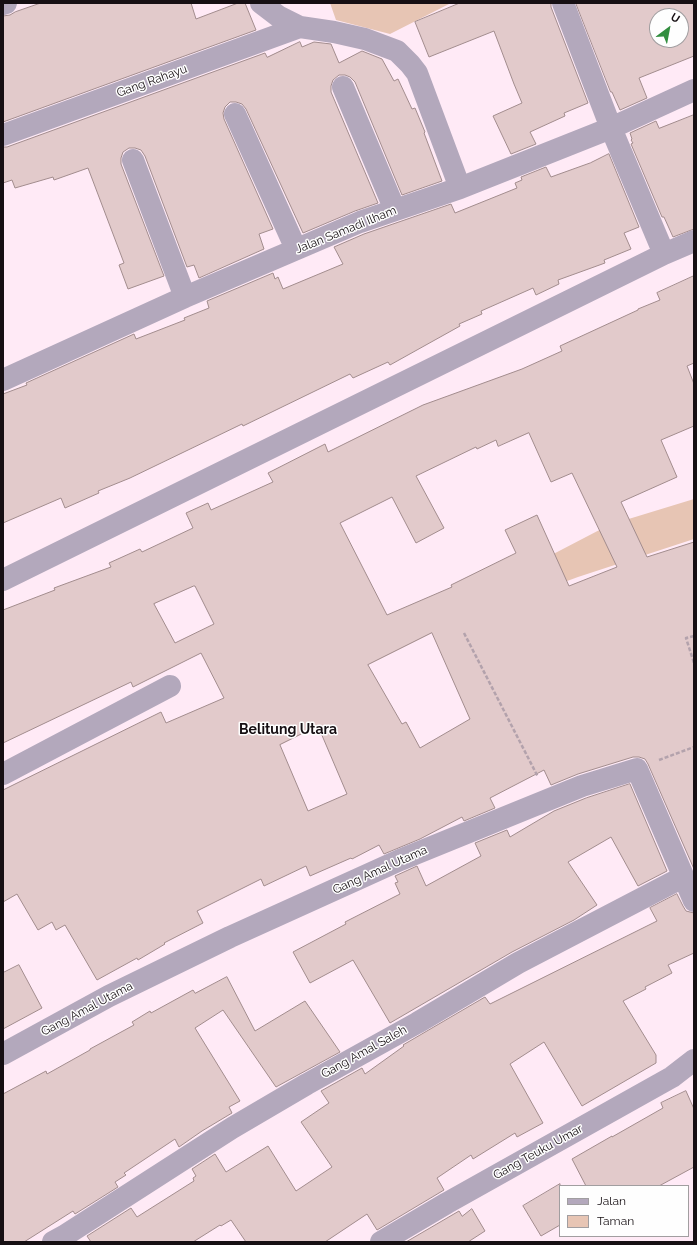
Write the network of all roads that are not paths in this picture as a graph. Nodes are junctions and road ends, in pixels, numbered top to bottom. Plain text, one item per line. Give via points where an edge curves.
1 (6, 3) edge
2 (262, 3) edge
3 (563, 3) edge
4 (3, 4) edge
5 (300, 27) junction
6 (343, 87) dead end
7 (694, 90) edge
8 (235, 114) dead end
9 (611, 128) junction
10 (3, 135) edge
11 (133, 160) dead end
12 (460, 188) junction
13 (395, 210) junction
14 (694, 241) edge
15 (296, 249) junction
16 (664, 254) junction
17 (185, 297) junction
18 (3, 380) edge
19 (3, 580) edge
20 (170, 686) dead end
21 (3, 774) edge
22 (683, 877) junction
23 (694, 901) edge
24 (3, 1054) edge
25 (694, 1060) edge
26 (52, 1242) edge
27 (381, 1242) edge

1 - 4 street
2 - 5 street via 278,16
3 - 9 street
5 - 10 street, Gang Rahayu
5 - 12 street via 365,39 397,51 410,64 416,73
6 - 13 street
7 - 9 street, Jalan Samadi Ilham
8 - 15 street
9 - 12 street, Jalan Samadi Ilham
9 - 16 street
11 - 17 street
12 - 13 street, Jalan Samadi Ilham
13 - 15 street, Jalan Samadi Ilham
14 - 16 street
15 - 17 street, Jalan Samadi Ilham
16 - 19 street
17 - 18 street, Jalan Samadi Ilham
20 - 21 street
22 - 23 street
22 - 24 street, Gang Amal Utama via 637,769 582,786 400,860 230,937 109,996
22 - 26 street, Gang Amal Saleh via 518,963 308,1084 232,1128
25 - 27 street, Gang Teuku Umar via 672,1077

